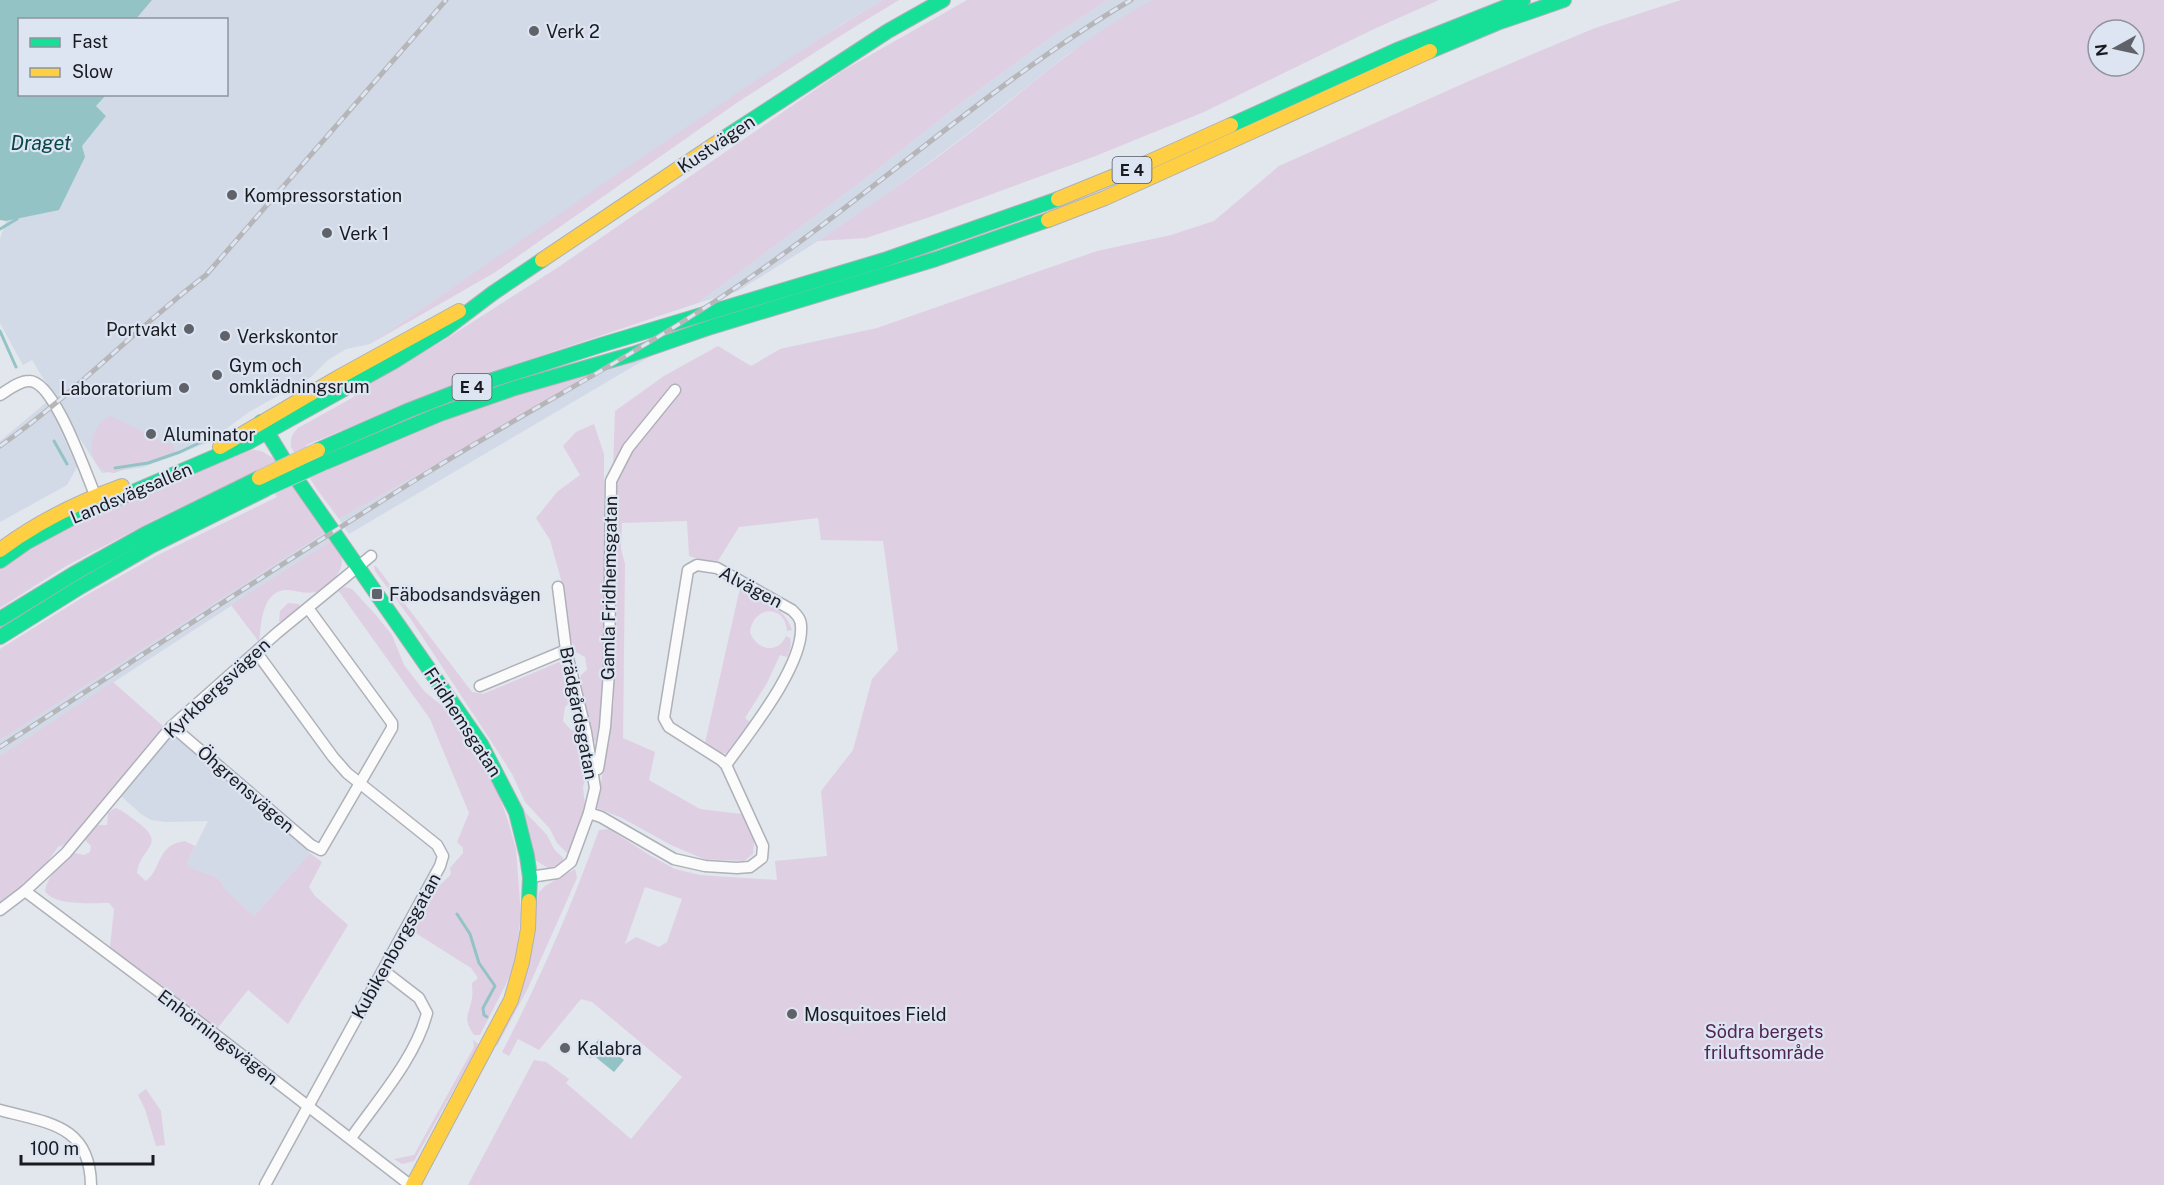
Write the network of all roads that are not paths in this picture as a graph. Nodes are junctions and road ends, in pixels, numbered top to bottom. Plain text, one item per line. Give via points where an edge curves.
1 (943, 0) edge
2 (1523, 0) edge
3 (1564, 0) edge
4 (675, 390) dead end
5 (0, 395) edge
6 (264, 427) junction
7 (322, 456) junction
8 (262, 484) junction
9 (97, 500) junction
10 (0, 550) edge
11 (371, 556) dead end
12 (0, 561) edge
13 (357, 567) junction
14 (558, 587) dead end
15 (308, 608) junction
16 (0, 619) edge
17 (0, 637) edge
18 (566, 650) junction
19 (257, 653) junction
20 (480, 686) dead end
21 (172, 726) junction
22 (726, 765) junction
23 (598, 770) dead end
24 (361, 783) junction
25 (590, 813) junction
26 (530, 877) junction
27 (25, 891) junction
28 (0, 910) edge
29 (384, 971) junction
30 (308, 1105) junction
31 (0, 1110) edge
32 (351, 1138) junction
33 (91, 1185) edge
34 (265, 1185) edge
35 (412, 1185) edge

1 - 6 main road, Kustvägen via 821,74 493,293 339,376
2 - 7 main road, E 4 via 1378,58 1124,173 1026,212 458,391
3 - 7 main road, E 4 via 1420,55 1105,198 1032,226 515,388
4 - 23 street, Gamla Fridhemsgatan via 628,448 611,481 609,672
5 - 9 street via 22,382 39,383 78,448
6 - 9 main road, Landsvägsallén
6 - 13 main road, Fridhemsgatan
7 - 8 main road, E 4, bridge
8 - 16 main road, E 4 via 145,534
8 - 17 main road, E 4
9 - 10 main road, Landsvägsallén via 36,525
9 - 12 main road, Landsvägsallén
11 - 13 street, Kyrkbergsvägen
13 - 15 street, Kyrkbergsvägen
13 - 26 main road, Fridhemsgatan via 495,769 516,812
14 - 18 street, Brädgårdsgatan
15 - 19 street, Kyrkbergsvägen
15 - 24 street via 392,723
18 - 20 street
18 - 25 street, Brädgårdsgatan via 595,788
19 - 21 street, Kyrkbergsvägen
19 - 24 street, Kubikenborgsgatan via 333,757
21 - 24 street, Öhgrensvägen via 321,850
21 - 27 street, Kyrkbergsvägen via 66,853
22 - 22 street, Alvägen via 788,674 801,627 792,610 717,568 697,565 687,570 664,718 669,727
22 - 25 street via 763,846 762,858 750,867 705,866 674,859
24 - 29 street, Kubikenborgsgatan via 437,845 443,856
25 - 26 street, Brädgårdsgatan via 569,865 557,873
26 - 35 main road, Fridhemsgatan via 528,929 511,1000
27 - 28 street, Kyrkbergsvägen
27 - 30 street, Enhörningsvägen
29 - 30 street, Kubikenborgsgatan
29 - 32 street via 419,998 427,1013 406,1059
30 - 32 street, Enhörningsvägen
30 - 34 street, Kubikenborgsgatan
31 - 33 street via 70,1132 81,1145
32 - 35 street, Enhörningsvägen

